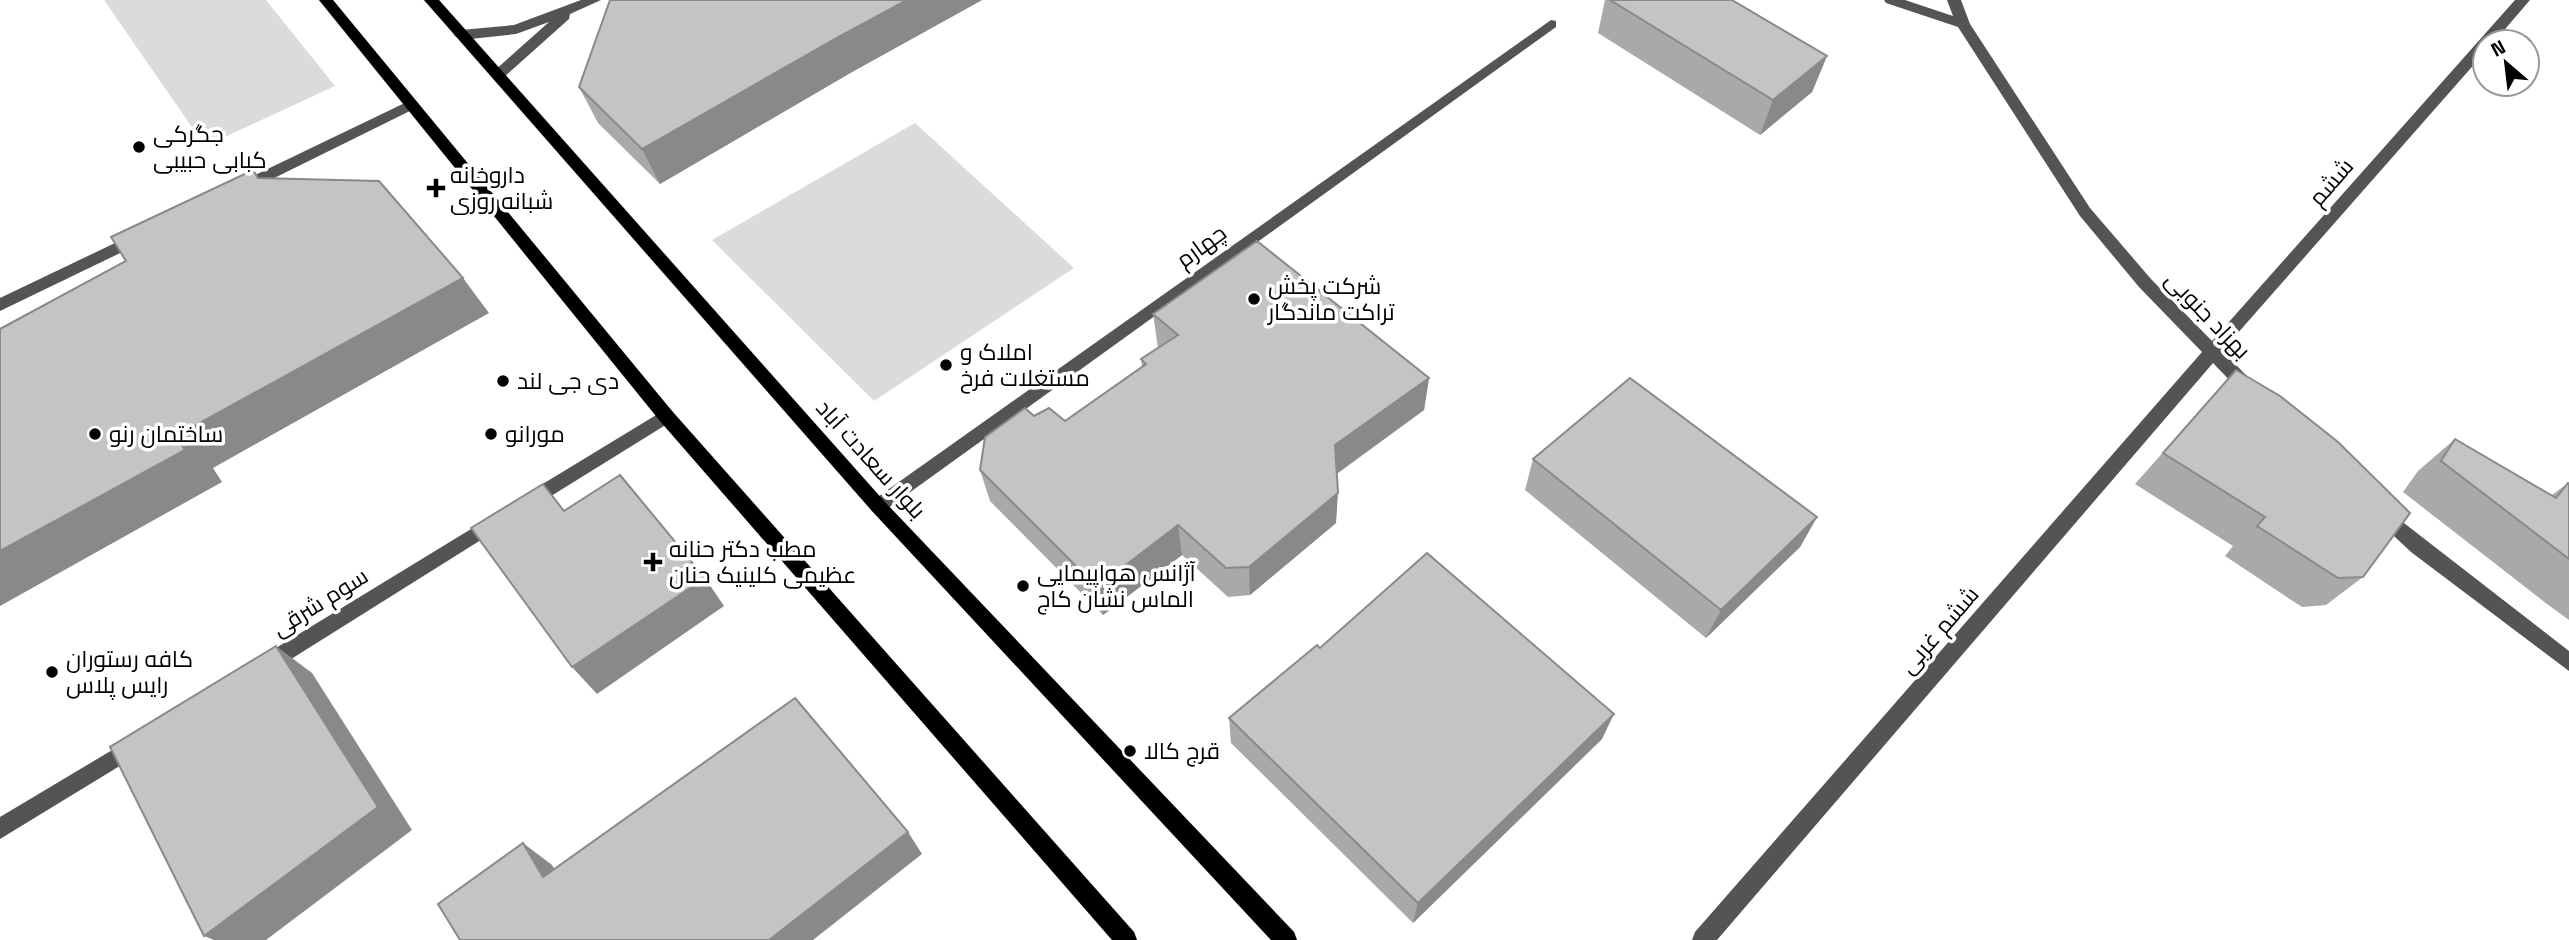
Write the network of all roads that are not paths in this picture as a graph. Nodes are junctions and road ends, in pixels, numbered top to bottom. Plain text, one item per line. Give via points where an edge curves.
1 (326, 0) edge
2 (431, 0) edge
3 (594, 0) edge
4 (1891, 0) edge
5 (1954, 0) edge
6 (2523, 0) edge
7 (569, 11) junction
8 (1551, 24) dead end
9 (1964, 24) junction
10 (2498, 28) edge
11 (461, 35) junction
12 (2471, 58) edge
13 (498, 75) junction
14 (411, 105) junction
15 (224, 196) edge
16 (150, 232) edge
17 (0, 305) edge
18 (2212, 352) junction
19 (2257, 397) edge
20 (666, 416) junction
21 (2365, 499) edge
22 (878, 506) junction
23 (2569, 662) edge
24 (246, 677) edge
25 (152, 735) edge
26 (0, 830) edge
27 (1126, 940) edge
28 (1286, 940) edge
29 (1703, 940) edge

1 - 14 main road
2 - 11 main road, بلوار سعادت آباد
3 - 7 street
4 - 9 street
5 - 9 street, بهزاد جنوبی
6 - 10 street, ششم
7 - 11 street via 516,29
7 - 13 street
8 - 22 street, چهارم
9 - 18 street, بهزاد جنوبی via 2085,212
11 - 13 main road, بلوار سعادت آباد
12 - 18 street, ششم
13 - 22 main road, بلوار سعادت آباد
14 - 15 street
14 - 20 main road
16 - 17 street
18 - 19 street, بهزاد جنوبی
18 - 29 street, ششم غربی
20 - 24 street, سوم شرقی
20 - 27 main road
21 - 23 street via 2417,546
22 - 28 main road, بلوار سعادت آباد
25 - 26 street

